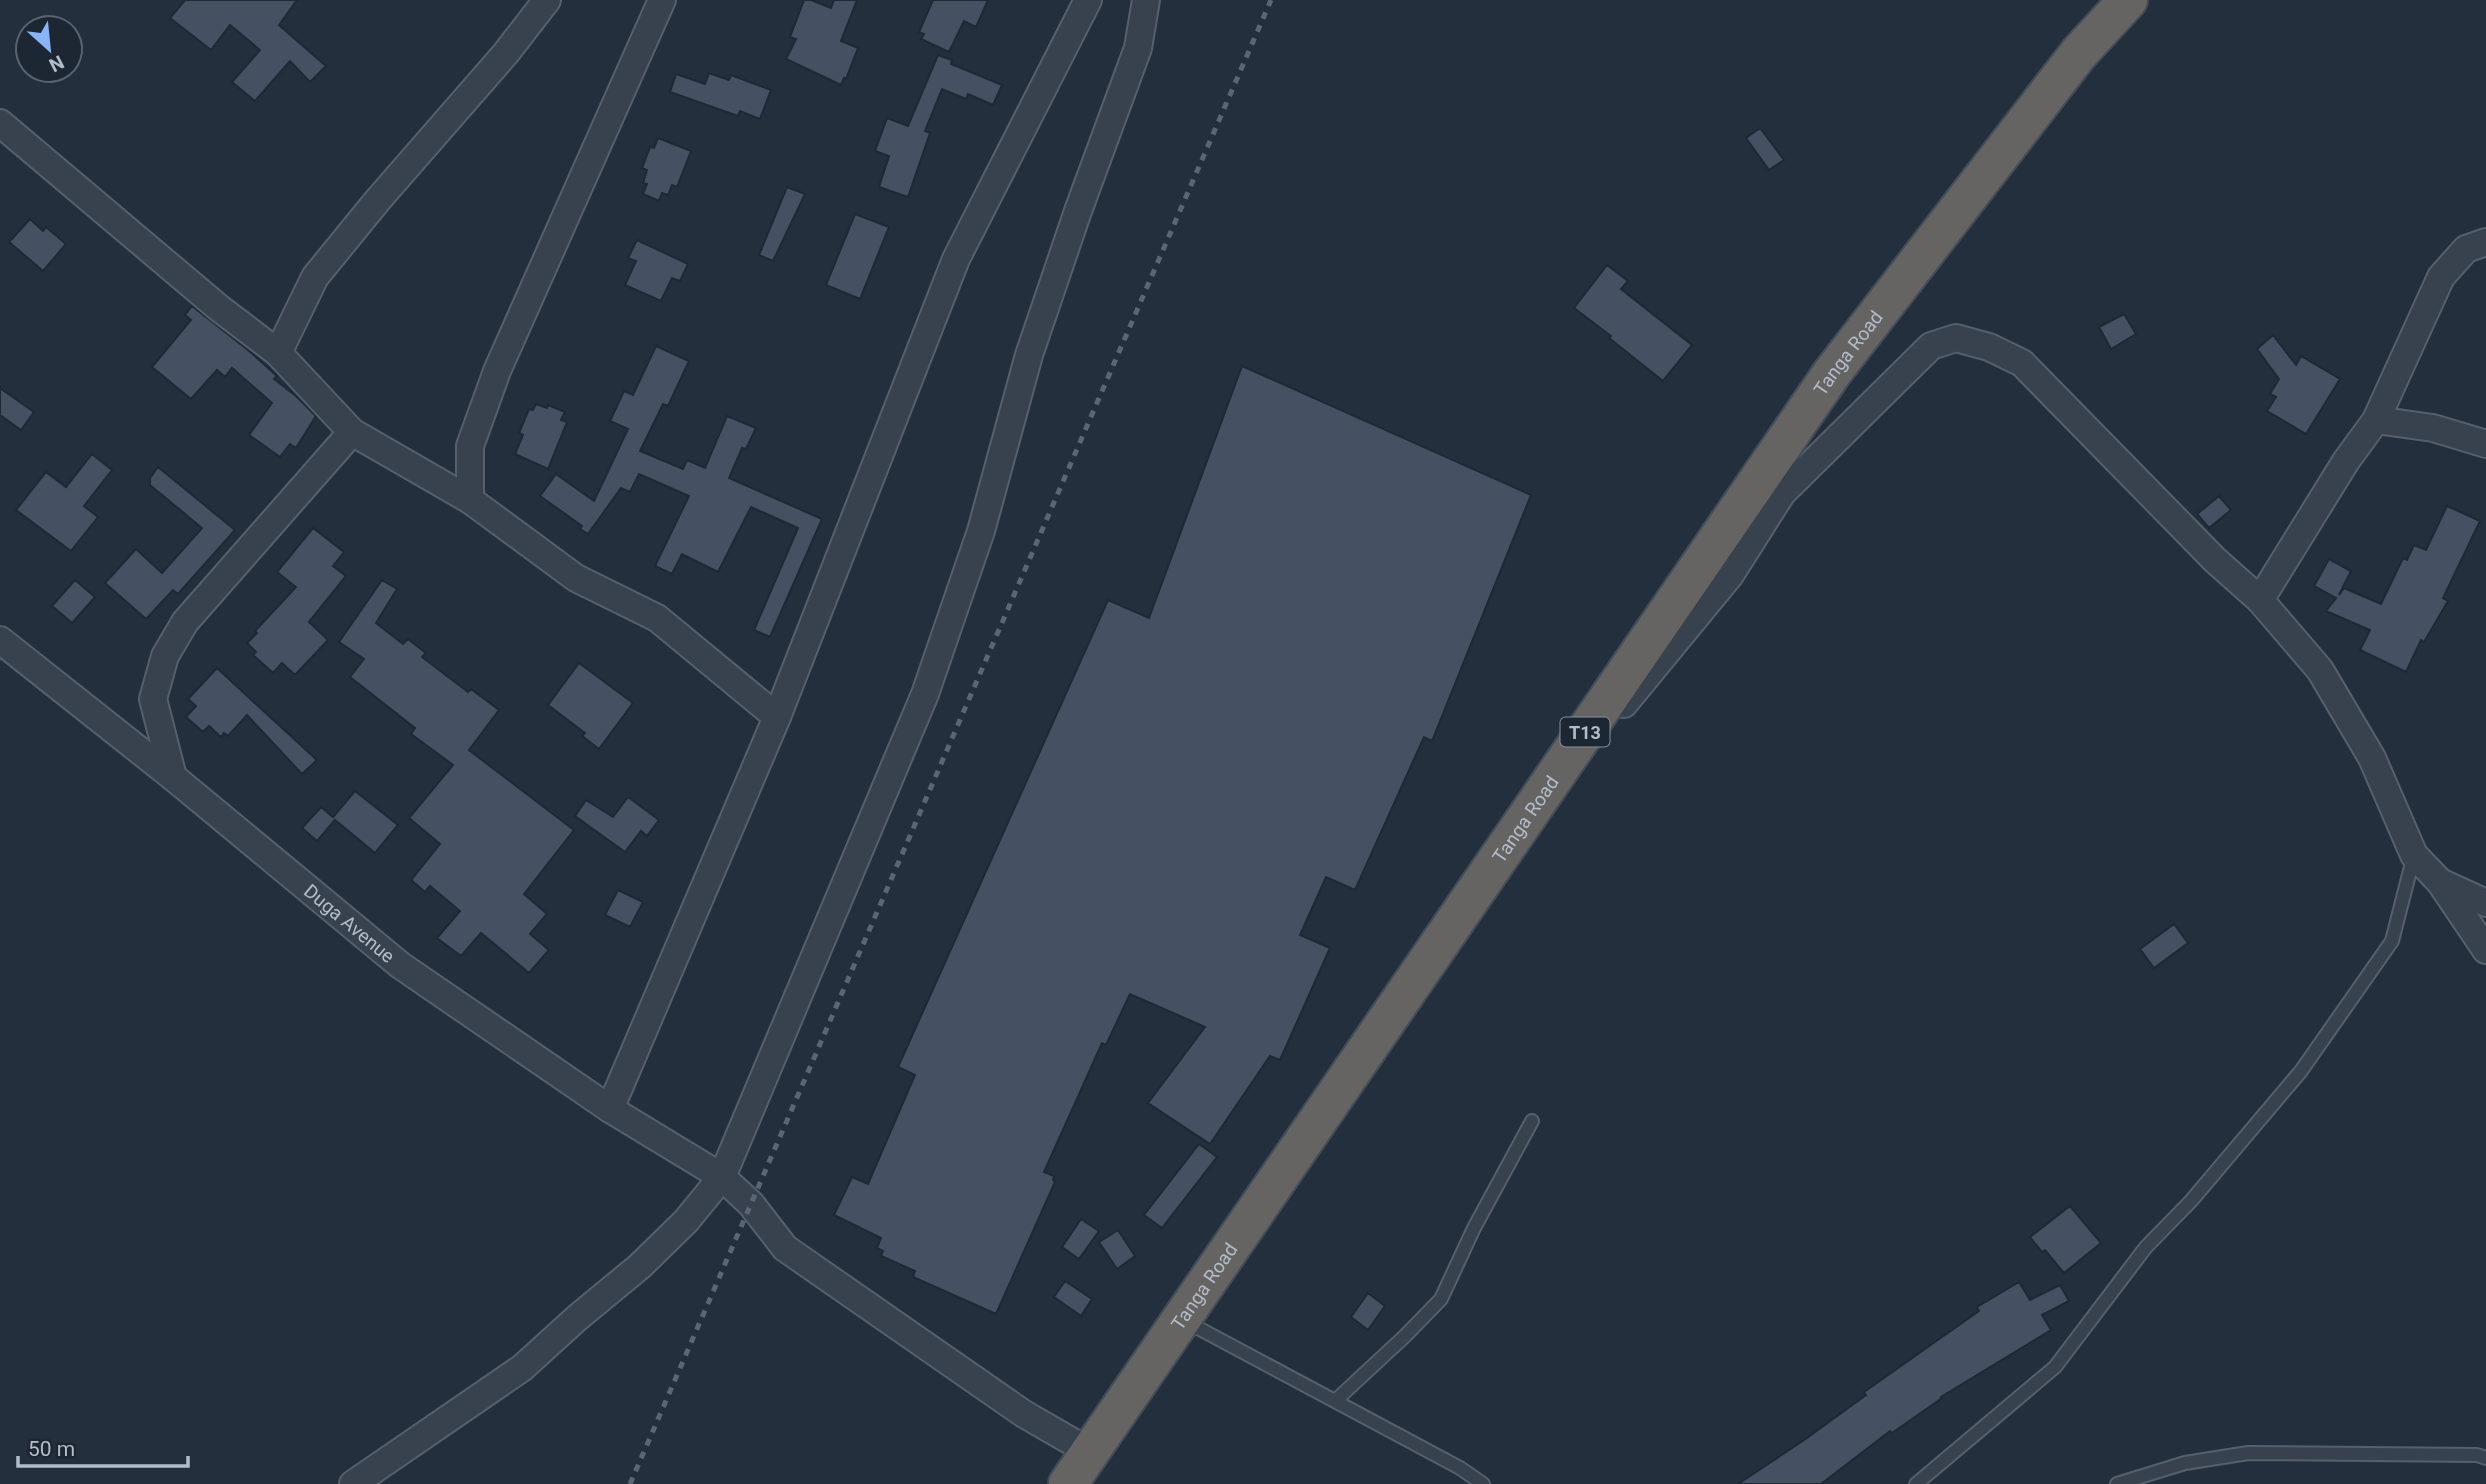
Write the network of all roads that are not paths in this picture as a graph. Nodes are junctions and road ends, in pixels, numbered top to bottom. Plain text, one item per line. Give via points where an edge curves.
1 (547, 0) edge
2 (662, 0) edge
3 (1088, 0) edge
4 (1146, 0) edge
5 (2128, 0) edge
6 (0, 123) edge
7 (2486, 242) edge
8 (278, 352) junction
9 (2375, 420) junction
10 (352, 432) junction
11 (2486, 444) edge
12 (470, 500) junction
13 (2260, 600) junction
14 (0, 640) edge
15 (777, 717) junction
16 (1557, 773) junction
17 (173, 777) junction
18 (2414, 855) junction
19 (2440, 882) junction
20 (2486, 902) edge
21 (2486, 950) edge
22 (610, 1109) junction
23 (1532, 1121) dead end
24 (722, 1177) junction
25 (1182, 1319) junction
26 (1335, 1401) junction
27 (1090, 1452) junction
28 (2486, 1458) edge
29 (353, 1484) edge
30 (1068, 1484) edge
31 (1483, 1484) edge
32 (1916, 1484) edge
33 (2118, 1484) edge

1 - 8 street via 315,277
2 - 12 street via 497,371 470,446
3 - 15 street via 956,259
4 - 24 street via 1138,48 1029,355 981,531 925,694
5 - 16 highway, Tanga Road / T13 via 2079,53 1832,373
6 - 8 street
7 - 9 street via 2466,249 2441,277
8 - 10 street
9 - 11 street via 2433,428
9 - 13 street
10 - 12 street
10 - 17 street via 185,622 165,656 153,699
12 - 15 street via 576,578 657,618
13 - 16 street via 2022,363 1956,338 1931,346 1782,493 1721,585 1628,700
13 - 18 street via 2326,681 2372,758
14 - 17 street, Duga Avenue
15 - 22 street
16 - 25 highway, Tanga Road / T13
17 - 22 street, Duga Avenue via 400,965
18 - 19 street
18 - 32 lane via 2392,941 2301,1071 2146,1247 2055,1367
19 - 20 street
19 - 21 street
22 - 24 street, Duga Avenue
23 - 26 lane via 1441,1299
24 - 27 street, Duga Avenue via 751,1204 785,1248 1024,1414
24 - 29 street via 640,1266 522,1368
25 - 26 lane
25 - 27 highway, Tanga Road / T13
26 - 31 lane
27 - 30 highway, Tanga Road / T13
28 - 33 lane via 2249,1453 2185,1463

